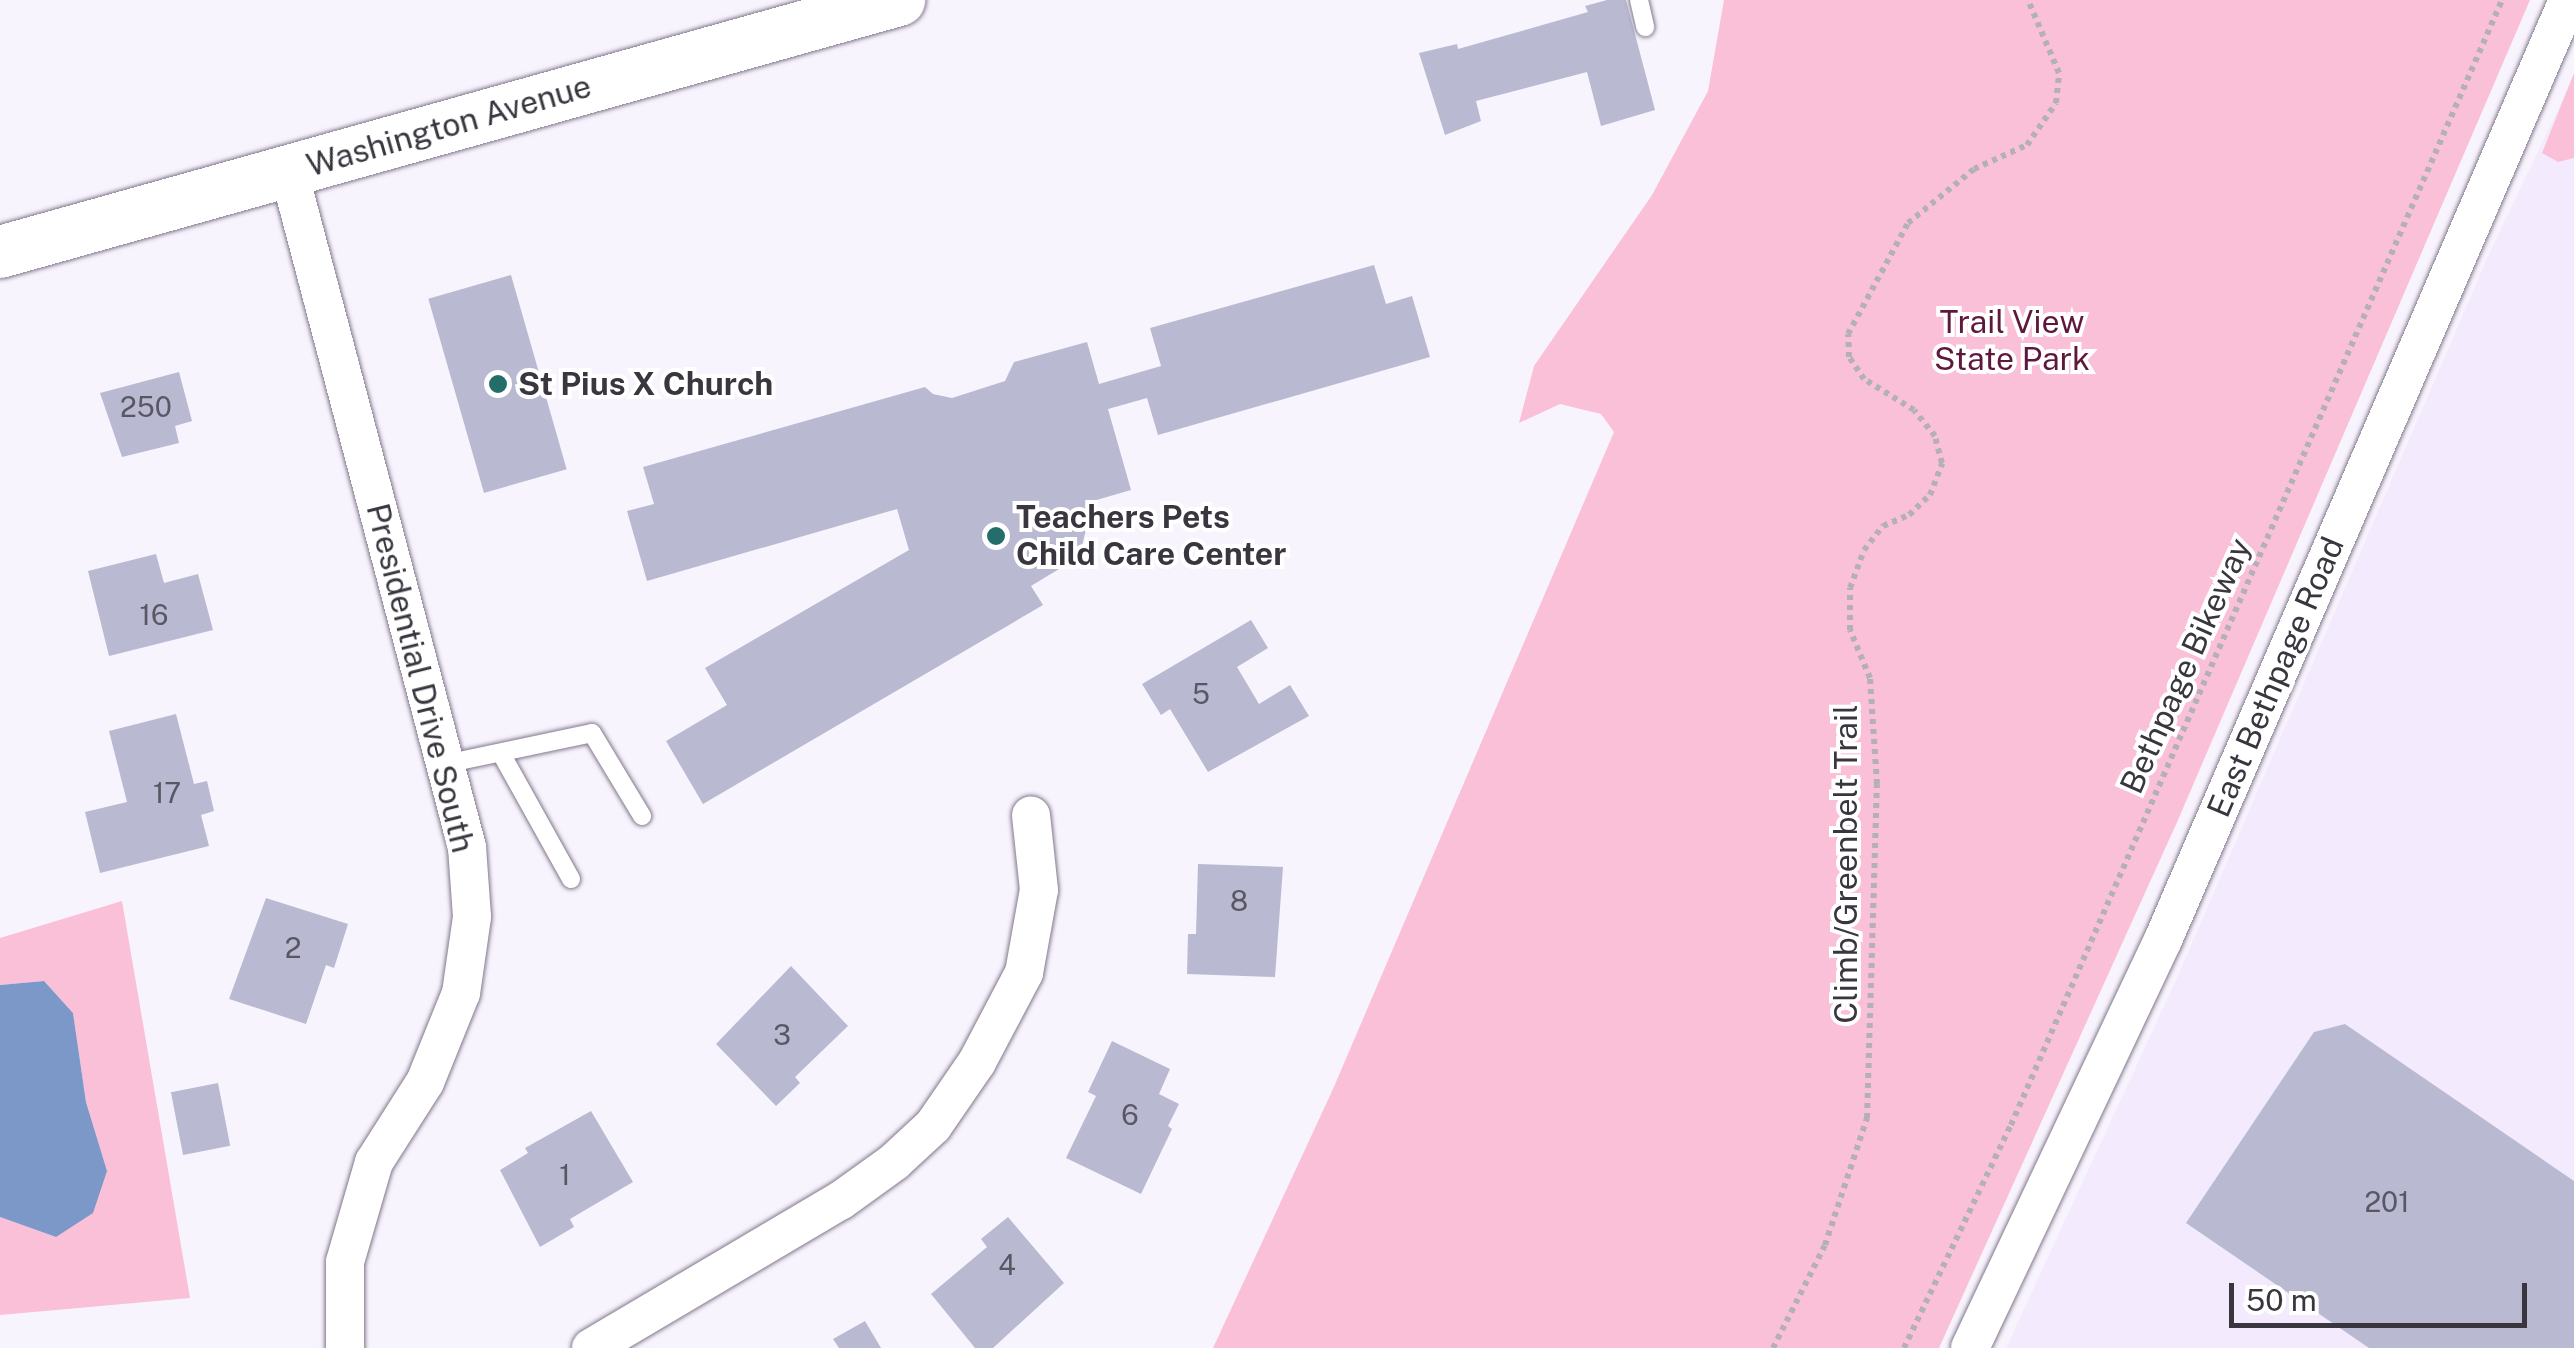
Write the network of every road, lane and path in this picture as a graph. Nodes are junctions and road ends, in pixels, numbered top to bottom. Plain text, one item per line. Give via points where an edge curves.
1 (899, 0) edge
2 (1639, 0) edge
3 (2028, 0) edge
4 (2502, 0) edge
5 (2568, 0) edge
6 (818, 10) edge
7 (1646, 27) dead end
8 (289, 172) junction
9 (0, 252) edge
10 (502, 754) junction
11 (445, 764) junction
12 (1031, 815) dead end
13 (642, 816) dead end
14 (571, 879) dead end
15 (345, 1348) edge
16 (591, 1348) edge
17 (1772, 1348) edge
18 (1904, 1348) edge
19 (1970, 1348) edge

1 - 6 main road, Washington Avenue
2 - 7 lane
3 - 17 path, Climb/Greenbelt Trail via 2059,73 2056,103 2027,144 1974,170 1908,223 1848,334 1849,357 1864,379 1914,410 1935,436 1942,463 1930,495 1909,516 1883,526 1864,550 1850,588 1850,630 1870,678 1877,784 1867,1118 1824,1244
4 - 18 path, Bethpage Bikeway via 2020,1107
5 - 19 street, East Bethpage Road via 2163,940
6 - 8 main road, Washington Avenue
8 - 9 main road, Washington Avenue
8 - 11 street, Presidential Drive South
10 - 11 lane
10 - 13 lane via 592,734
10 - 14 lane
11 - 15 street, Presidential Drive South via 466,847 472,917 461,992 426,1082 374,1162 346,1262
12 - 16 street via 1038,890 1024,973 977,1062 933,1126 840,1201

